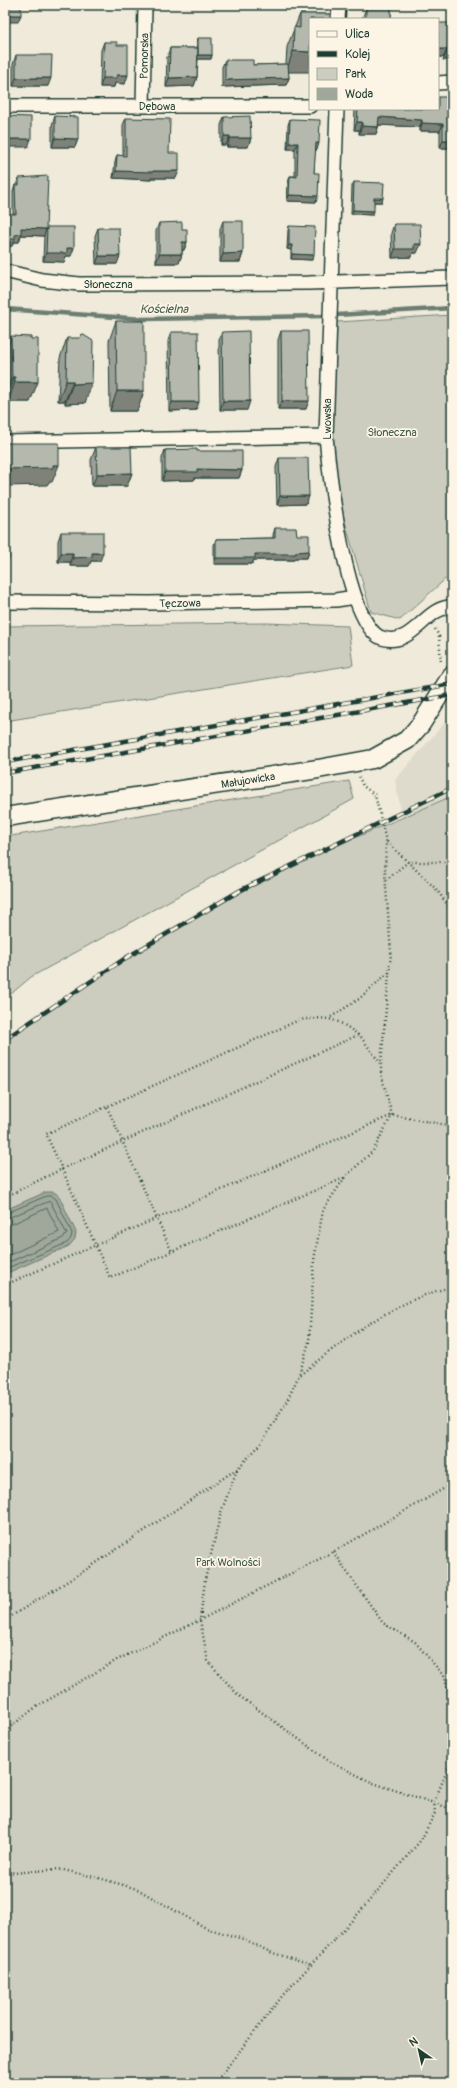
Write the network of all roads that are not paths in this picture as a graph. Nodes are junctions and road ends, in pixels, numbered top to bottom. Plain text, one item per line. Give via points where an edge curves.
1 (145, 5) edge
2 (339, 5) edge
3 (338, 18) edge
4 (452, 82) edge
5 (439, 84) edge
6 (5, 106) edge
7 (143, 106) junction
8 (309, 106) edge
9 (337, 110) edge
10 (5, 271) edge
11 (452, 278) edge
12 (330, 282) junction
13 (326, 436) junction
14 (5, 442) edge
15 (355, 597) junction
16 (5, 602) edge
17 (452, 607) edge
18 (452, 675) edge
19 (5, 817) edge

1 - 7 street, Pomorska
2 - 3 street
4 - 5 street
6 - 7 street, Dębowa
7 - 8 street, Dębowa
9 - 12 street, Lwowska
10 - 12 street, Słoneczna via 42,280 78,284
11 - 12 street, Słoneczna
12 - 13 street, Lwowska
13 - 14 street
13 - 15 street, Lwowska via 339,530
15 - 16 street, Tęczowa via 336,600 180,603
15 - 17 street, Lwowska via 365,621 371,630 382,638 405,636 438,611
18 - 19 street, Małujowicka via 428,714 407,740 386,754 355,763

